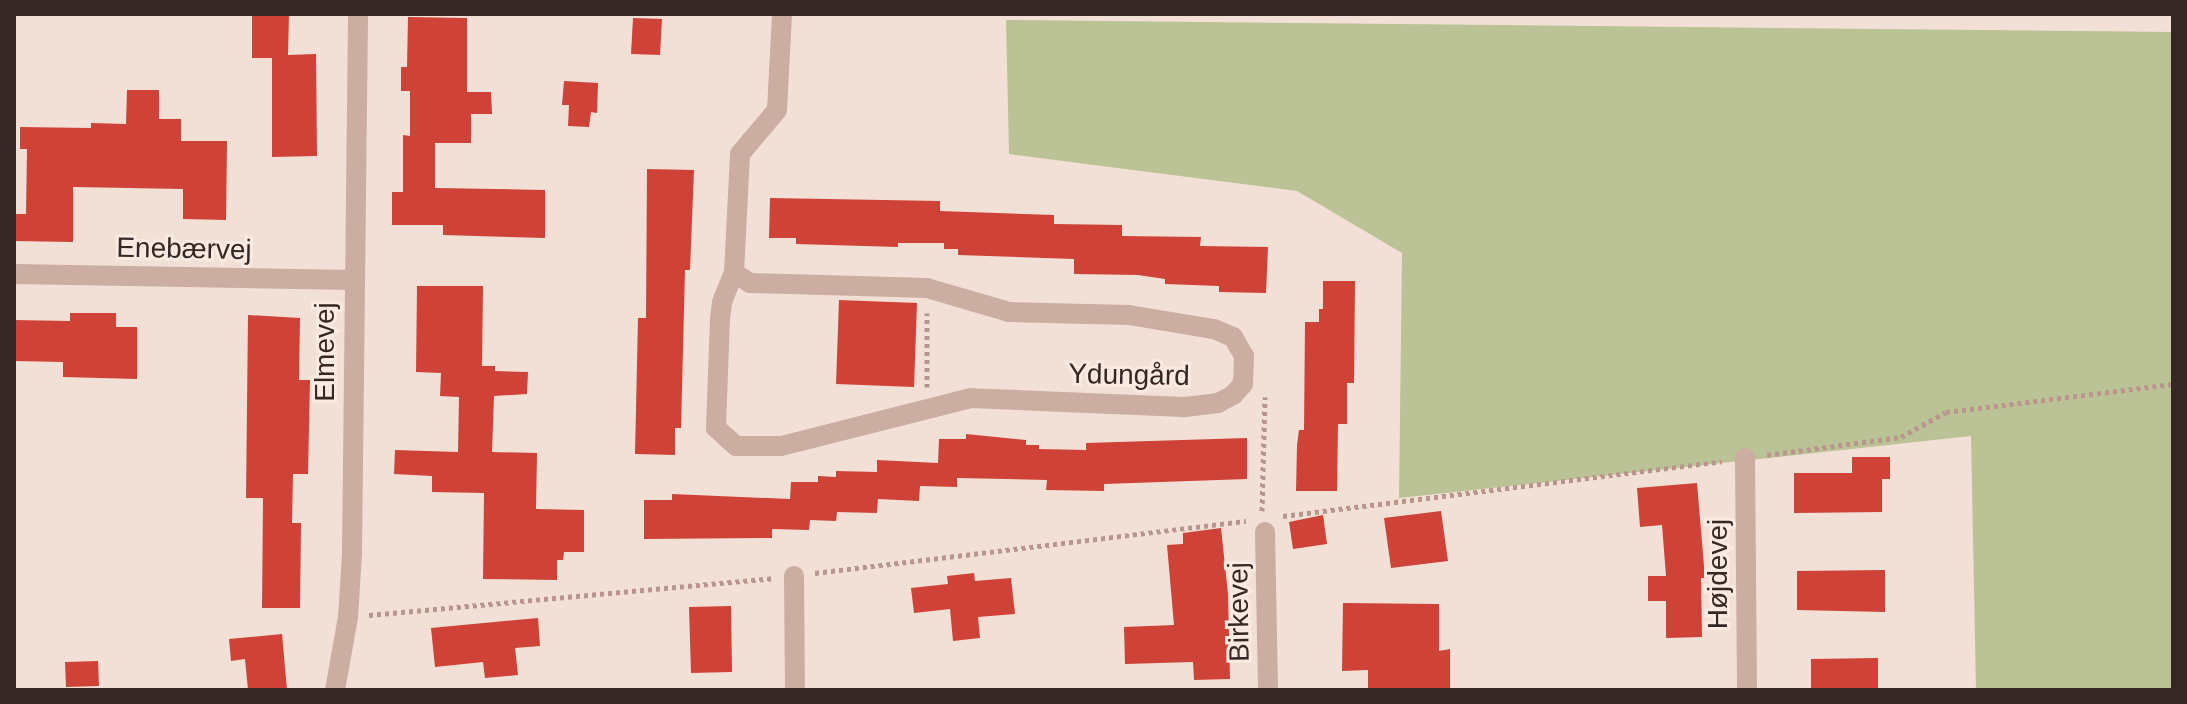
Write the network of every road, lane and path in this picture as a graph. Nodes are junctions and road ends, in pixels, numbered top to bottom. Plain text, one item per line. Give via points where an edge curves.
1 (358, 14) edge
2 (782, 14) edge
3 (734, 273) junction
4 (14, 274) edge
5 (353, 280) junction
6 (927, 288) junction
7 (1265, 394) dead end
8 (926, 411) junction
9 (1745, 458) dead end
10 (1264, 526) joint
11 (794, 576) dead end
12 (335, 690) edge
13 (795, 690) edge
14 (1268, 690) edge
15 (1747, 690) edge

1 - 5 street, Elmevej
2 - 3 street, Ydungård via 777,110 740,154
3 - 6 street, Ydungård via 750,283
3 - 8 street, Ydungård via 720,319 716,428 736,446 781,446
4 - 5 street, Enebærvej
5 - 12 street, Elmevej via 352,554
6 - 8 path
6 - 8 street, Ydungård via 1009,312 1129,315 1214,329 1233,337 1244,356 1243,384 1218,403 1183,407 971,398
7 - 10 path
9 - 15 street, Højdevej
10 - 14 street, Birkevej
11 - 13 street

